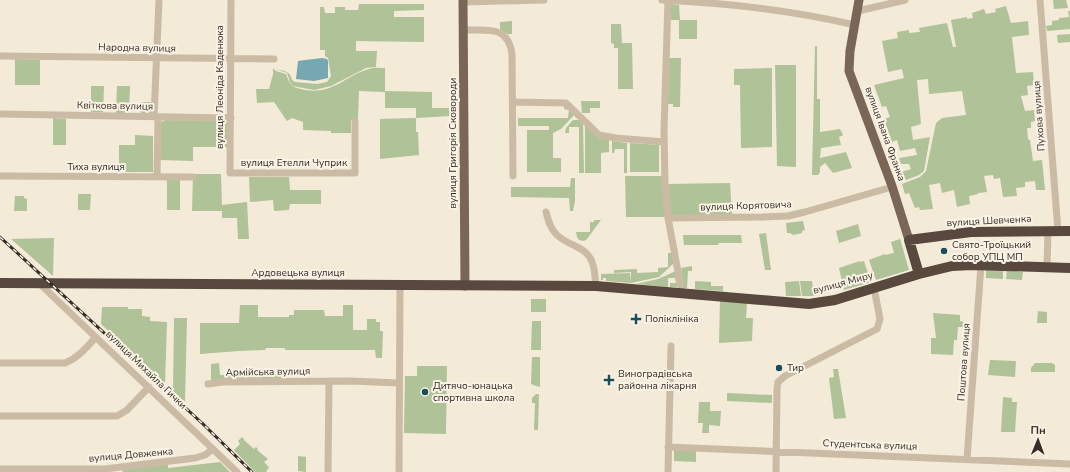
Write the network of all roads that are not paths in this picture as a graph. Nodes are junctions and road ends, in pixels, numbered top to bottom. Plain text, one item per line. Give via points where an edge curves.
1 (158, 0) edge
2 (230, 0) edge
3 (544, 0) edge
4 (662, 0) edge
5 (668, 0) edge
6 (859, 0) edge
7 (905, 0) edge
8 (1040, 0) edge
9 (463, 1) edge
10 (858, 11) junction
11 (855, 24) junction
12 (463, 30) junction
13 (0, 56) edge
14 (156, 58) junction
15 (231, 59) junction
16 (274, 59) dead end
17 (513, 102) junction
18 (0, 114) edge
19 (156, 117) junction
20 (231, 118) junction
21 (355, 122) dead end
22 (664, 142) junction
23 (230, 173) joint
24 (0, 176) edge
25 (513, 176) dead end
26 (157, 177) junction
27 (193, 177) dead end
28 (892, 186) junction
29 (546, 212) dead end
30 (668, 218) junction
31 (1053, 231) junction
32 (1070, 231) edge
33 (909, 240) junction
34 (981, 265) junction
35 (1047, 267) junction
36 (1070, 268) edge
37 (919, 274) junction
38 (0, 284) edge
39 (40, 284) junction
40 (400, 286) junction
41 (465, 286) junction
42 (596, 286) junction
43 (874, 288) junction
44 (682, 293) junction
45 (96, 337) junction
46 (671, 346) dead end
47 (0, 363) edge
48 (329, 381) junction
49 (399, 383) junction
50 (208, 384) dead end
51 (149, 387) junction
52 (0, 416) edge
53 (668, 447) junction
54 (213, 449) junction
55 (777, 451) junction
56 (967, 459) junction
57 (1070, 464) edge
58 (0, 469) edge
59 (237, 472) edge
60 (328, 472) edge
61 (399, 472) edge
62 (668, 472) edge
63 (776, 472) edge

1 - 14 street
2 - 15 street, вулиця Леоніда Каденюка
3 - 9 street
4 - 5 street
5 - 11 street via 750,7
5 - 22 street
6 - 10 main road, вулиця Івана Франка
7 - 10 street
8 - 31 street, Пухова вулиця
9 - 12 main road, вулиця Григорія Сковороди
10 - 11 main road, вулиця Івана Франка
11 - 28 main road, вулиця Івана Франка via 849,70
12 - 17 street via 499,31 508,38 512,54
12 - 41 main road, вулиця Григорія Сковороди
13 - 14 street, Народна вулиця
14 - 15 street, Народна вулиця
14 - 19 street
15 - 16 street, Народна вулиця
15 - 20 street, вулиця Леоніда Каденюка
17 - 22 street via 566,103 601,135
17 - 25 street
18 - 19 street, Квіткова вулиця
19 - 20 street, Квіткова вулиця
19 - 26 street
20 - 23 street, вулиця Леоніда Каденюка
21 - 23 street, вулиця Етелли Чуприк via 355,173
22 - 30 street via 664,184
24 - 26 street, Тиха вулиця
26 - 27 street, Тиха вулиця
28 - 30 street, вулиця Корятовича via 788,216
28 - 33 main road, вулиця Івана Франка
29 - 42 street via 556,235 584,250 593,264
30 - 44 street
31 - 32 highway, вулиця Шевченка
31 - 33 highway, вулиця Шевченка via 971,232
31 - 35 street, Пухова вулиця
33 - 37 highway, вулиця Івана Франка
34 - 35 highway, вулиця Миру
34 - 37 highway, вулиця Миру via 952,266
34 - 56 street, Поштова вулиця
35 - 36 highway, вулиця Миру
37 - 43 highway, вулиця Миру
38 - 39 highway, Ардовецька вулиця
39 - 40 highway, Ардовецька вулиця
39 - 45 street, вулиця Михайла Гички
40 - 41 highway, Ардовецька вулиця
40 - 49 street
41 - 42 highway, Ардовецька вулиця
42 - 44 highway, вулиця Миру
43 - 44 highway, вулиця Миру via 814,304
43 - 55 street via 880,319 877,329 778,382
45 - 47 street via 79,355 65,363
45 - 51 street, вулиця Михайла Гички
46 - 53 street
48 - 49 street, Армійська вулиця
48 - 50 street, Армійська вулиця
48 - 60 street
49 - 61 street
51 - 52 street via 127,410 117,416
51 - 54 street, вулиця Михайла Гички
53 - 55 street, Студентська вулиця
53 - 62 street
54 - 58 street, вулиця Довженка via 195,458 113,468
54 - 59 street, вулиця Михайла Гички
55 - 56 street, Студентська вулиця
55 - 63 street
56 - 57 street, Студентська вулиця

